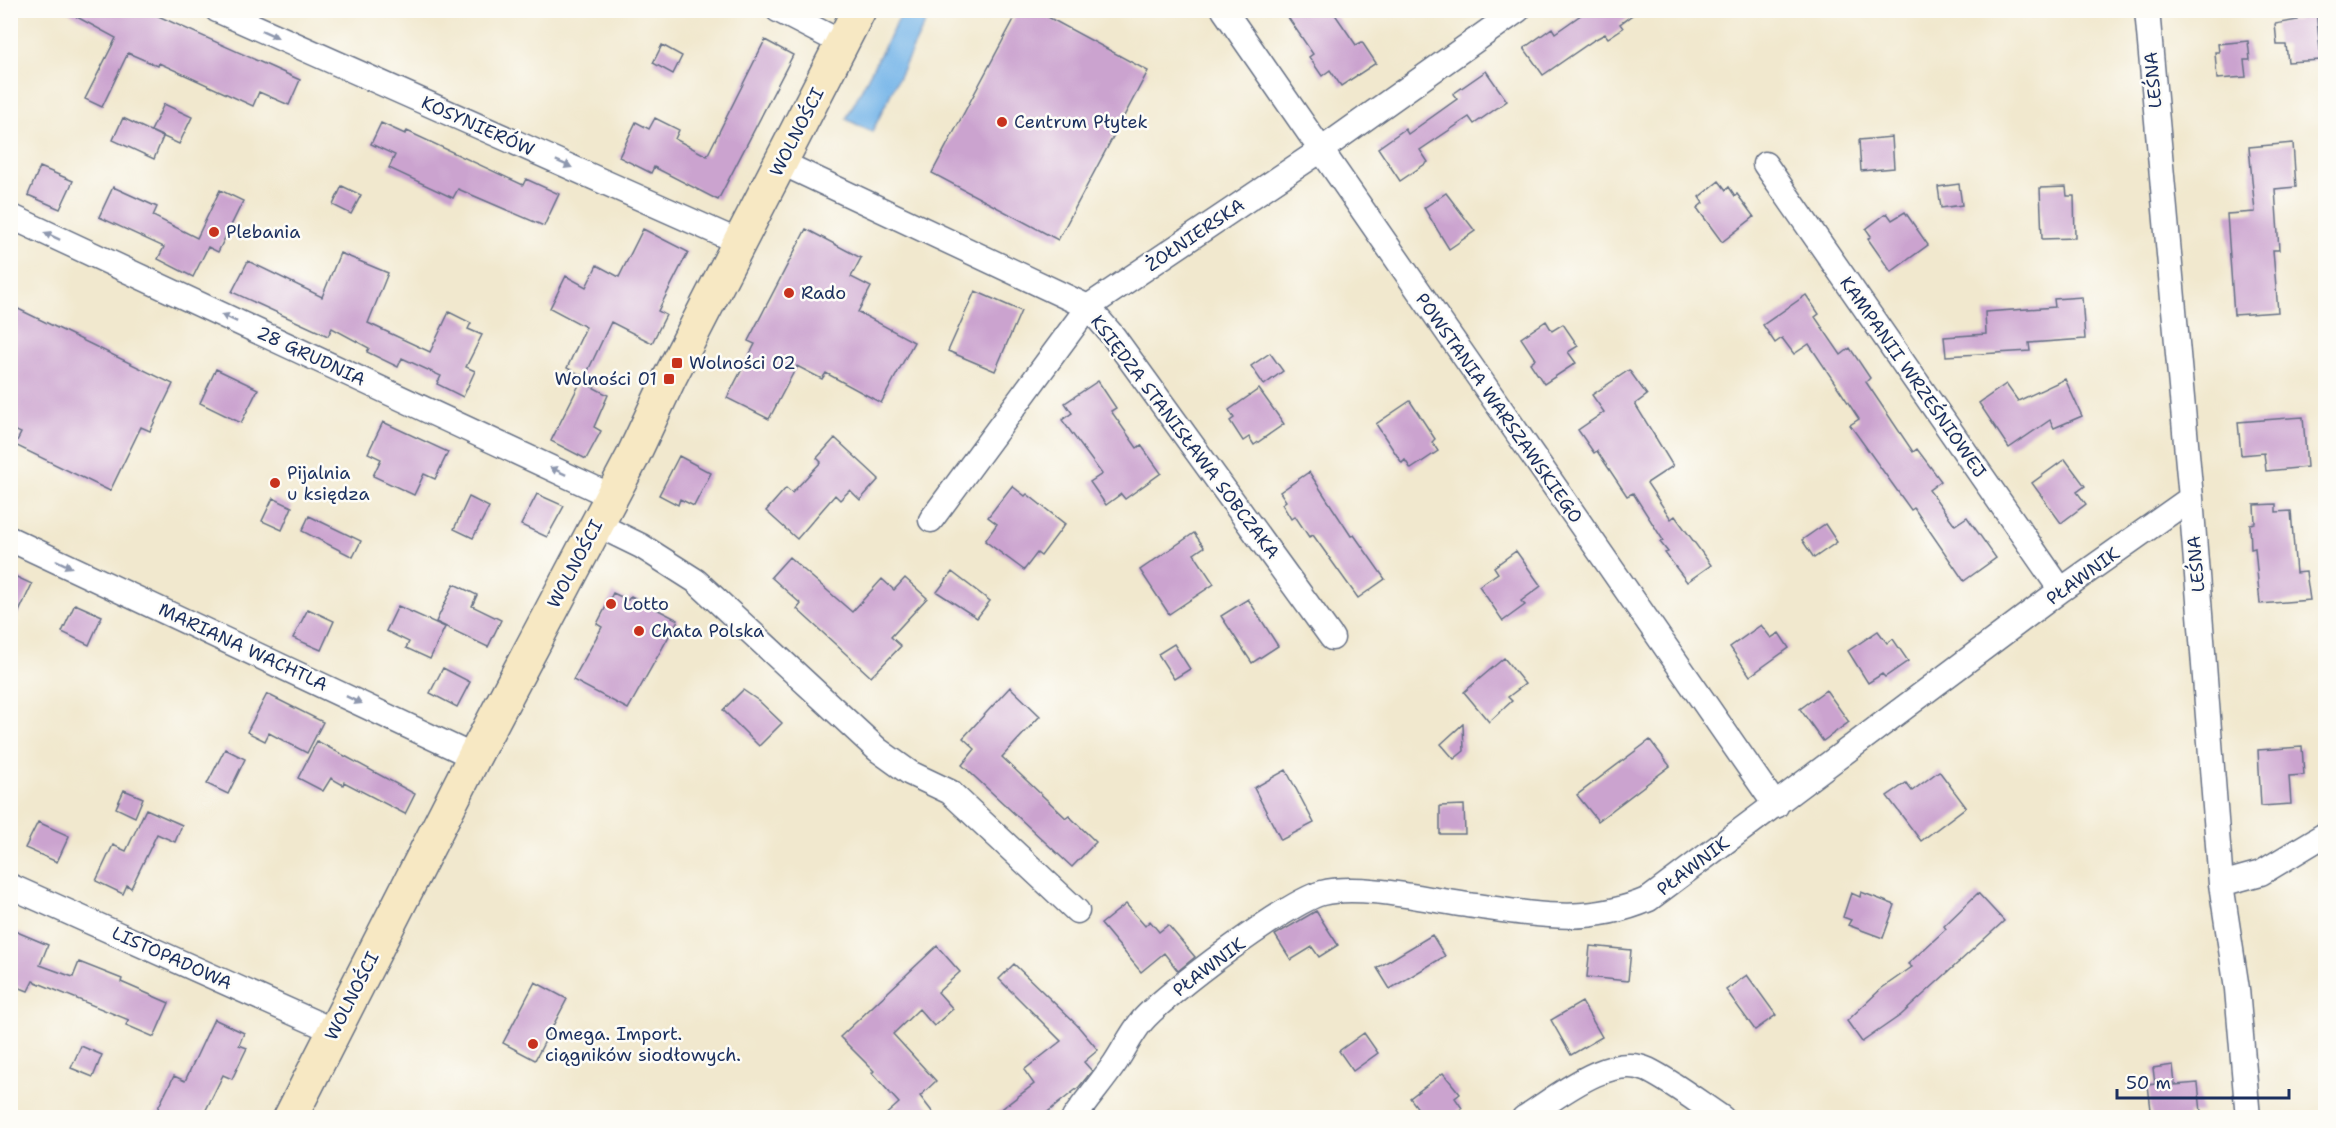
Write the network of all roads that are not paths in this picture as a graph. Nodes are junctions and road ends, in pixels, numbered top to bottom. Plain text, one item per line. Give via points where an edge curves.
1 (217, 10) edge
2 (778, 10) edge
3 (859, 10) edge
4 (1224, 10) edge
5 (1518, 10) edge
6 (2147, 10) edge
7 (842, 43) junction
8 (1321, 150) junction
9 (782, 163) junction
10 (1765, 164) dead end
11 (10, 216) edge
12 (739, 242) junction
13 (1088, 307) junction
14 (2191, 498) junction
15 (603, 510) junction
16 (931, 520) dead end
17 (10, 539) edge
18 (2061, 590) junction
19 (1332, 638) dead end
20 (474, 756) junction
21 (1776, 806) junction
22 (2325, 834) edge
23 (2221, 884) junction
24 (10, 886) edge
25 (1077, 911) dead end
26 (334, 1031) junction
27 (290, 1118) edge
28 (1074, 1118) edge
29 (1524, 1118) edge
30 (1722, 1118) edge
31 (2248, 1118) edge

1 -> 12 street, KOSYNIERÓW
2 - 7 street
3 - 7 street, WOLNOŚCI
4 - 8 street, POWSTANIA WARSZAWSKIEGO
5 - 8 street, ŻOŁNIERSKA
6 - 14 street, LEŚNA
7 - 9 street, WOLNOŚCI
8 - 13 street, ŻOŁNIERSKA
8 - 21 street, POWSTANIA WARSZAWSKIEGO
9 - 12 street, WOLNOŚCI
9 - 13 street, KSIĘDZA STANISŁAWA SOBCZAKA
10 - 18 street, KAMPANII WRZEŚNIOWEJ
15 -> 11 street, 28 GRUDNIA
12 - 15 street, WOLNOŚCI
13 - 16 street, ŻOŁNIERSKA
13 - 19 street, KSIĘDZA STANISŁAWA SOBCZAKA
14 - 18 street, PŁAWNIK
14 - 23 street, LEŚNA
15 - 20 street, WOLNOŚCI
15 - 25 street, 28 GRUDNIA via 641,546 696,581 878,750 910,773 950,792
17 -> 20 street, MARIANA WACHTLA
18 - 21 street, PŁAWNIK
20 - 26 street, WOLNOŚCI
21 - 28 street, PŁAWNIK via 1665,890 1613,913 1530,914 1361,891 1321,893 1248,938 1154,1008
22 - 23 street via 2261,873
23 - 31 street, LEŚNA via 2237,989
24 - 26 street, LISTOPADOWA
26 - 27 street, WOLNOŚCI
29 - 30 street via 1590,1077 1616,1066 1648,1070

